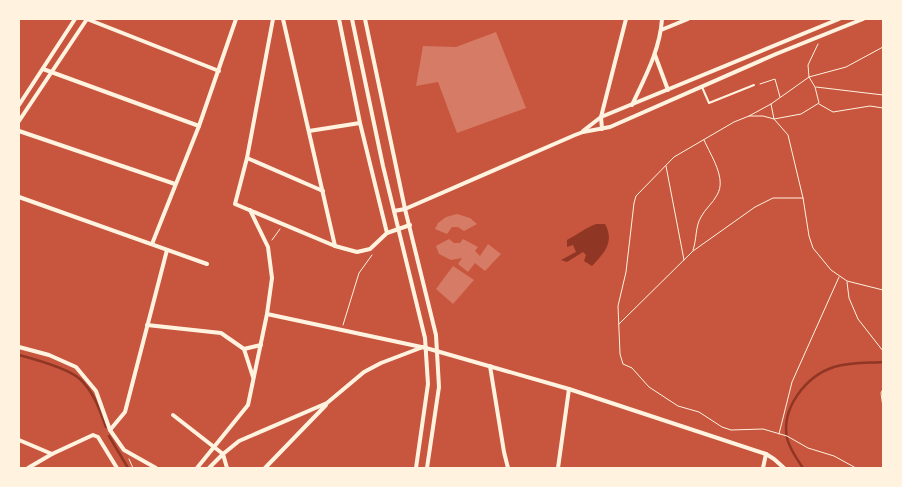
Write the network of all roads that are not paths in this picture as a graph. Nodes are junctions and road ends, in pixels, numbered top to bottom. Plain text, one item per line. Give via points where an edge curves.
1 (75, 19) edge
2 (87, 19) edge
3 (236, 19) edge
4 (273, 19) edge
5 (283, 19) edge
6 (340, 19) edge
7 (352, 19) edge
8 (365, 19) edge
9 (626, 19) edge
10 (662, 19) edge
11 (688, 19) edge
12 (839, 19) edge
13 (864, 19) edge
14 (661, 30) junction
15 (773, 45) junction
16 (776, 54) junction
17 (655, 55) junction
18 (43, 69) junction
19 (219, 71) junction
20 (51, 72) junction
21 (754, 86) road end
22 (702, 87) junction
23 (668, 90) junction
24 (19, 105) edge
25 (632, 105) junction
26 (601, 117) junction
27 (19, 121) edge
28 (360, 123) junction
29 (199, 126) junction
30 (602, 129) junction
31 (19, 130) edge
32 (309, 132) junction
33 (583, 132) junction
34 (247, 158) junction
35 (175, 184) junction
36 (323, 191) junction
37 (19, 197) edge
38 (405, 209) junction
39 (250, 210) junction
40 (394, 212) junction
41 (410, 225) junction
42 (398, 228) junction
43 (387, 233) junction
44 (152, 244) junction
45 (335, 246) junction
46 (167, 250) junction
47 (207, 264) dead end
48 (267, 314) junction
49 (147, 325) junction
50 (261, 344) junction
51 (19, 347) edge
52 (425, 347) junction
53 (244, 349) junction
54 (438, 352) junction
55 (490, 366) junction
56 (254, 379) junction
57 (569, 389) junction
58 (327, 403) junction
59 (173, 415) dead end
60 (110, 430) junction
61 (19, 440) edge
62 (215, 447) junction
63 (52, 454) junction
64 (223, 454) junction
65 (766, 454) junction
66 (28, 468) edge
67 (117, 468) edge
68 (156, 468) edge
69 (196, 468) edge
70 (209, 468) edge
71 (227, 468) edge
72 (265, 468) edge
73 (416, 468) edge
74 (428, 468) edge
75 (508, 468) edge
76 (558, 468) edge
77 (764, 468) edge
78 (784, 468) edge

1 - 18 street
2 - 19 street
2 - 20 street
3 - 19 street
4 - 34 street
5 - 32 street
6 - 28 street
7 - 40 street
8 - 38 street
9 - 26 street
10 - 14 street
11 - 14 street
12 - 15 street
13 - 16 street
14 - 17 street
15 - 16 street
15 - 23 street
16 - 22 street
17 - 23 street
17 - 25 street
18 - 20 street
18 - 24 street
19 - 29 street
20 - 27 street
20 - 29 street
21 - 22 lane via 709,104
22 - 30 street
23 - 25 street
25 - 26 street
26 - 30 street
26 - 33 street
28 - 32 street
28 - 43 street
29 - 35 street
30 - 33 street
31 - 35 street
32 - 36 street
33 - 38 street
34 - 36 street
34 - 39 street via 236,204
35 - 44 street
36 - 45 street
37 - 44 street
38 - 40 street
38 - 41 street
39 - 45 street
39 - 48 street via 268,247 272,278
40 - 42 street
41 - 42 street
41 - 54 street
42 - 43 street
42 - 52 street
43 - 45 street via 370,249 357,252
44 - 46 street
46 - 47 street
46 - 49 street
48 - 50 street
48 - 52 street
49 - 53 street via 221,333
49 - 60 street via 125,412
50 - 53 street
50 - 56 street
51 - 60 street via 49,355 76,368 96,391
52 - 54 street
52 - 58 street via 364,372
52 - 73 street via 428,384
53 - 56 street
54 - 55 street
54 - 74 street via 439,387
55 - 57 street
55 - 75 street
56 - 62 street via 248,406
57 - 65 street
57 - 76 street
58 - 64 street via 239,441
58 - 72 street
59 - 62 street
60 - 68 street via 124,450
61 - 63 street
62 - 64 street
62 - 69 street
63 - 66 street
63 - 67 street via 93,435
64 - 70 street
64 - 71 street
65 - 77 street
65 - 78 street

